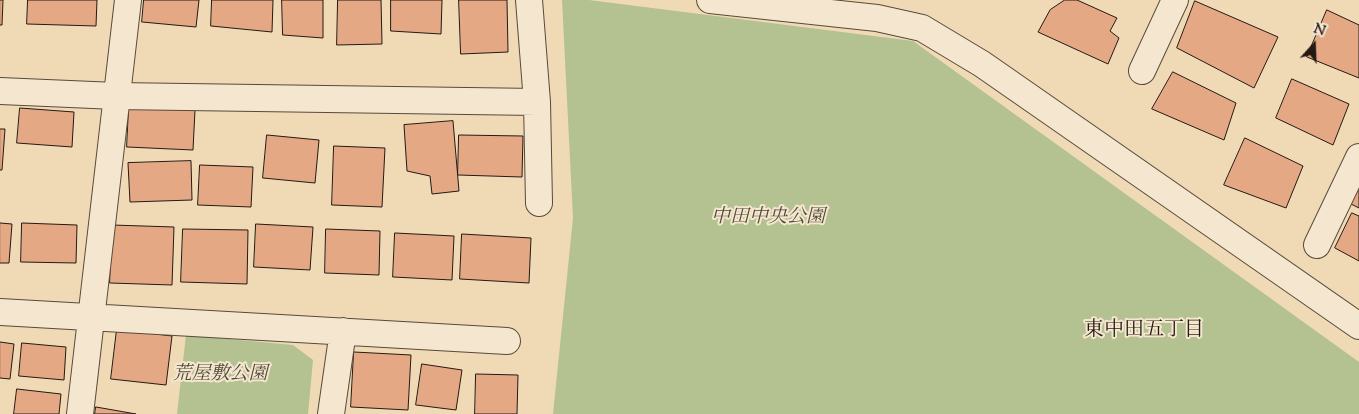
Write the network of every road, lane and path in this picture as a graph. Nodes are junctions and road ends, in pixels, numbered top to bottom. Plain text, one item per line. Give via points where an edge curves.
1 (128, 0) edge
2 (530, 0) edge
3 (710, 0) edge
4 (1175, 0) edge
5 (1142, 71) dead end
6 (0, 91) edge
7 (116, 96) junction
8 (538, 102) junction
9 (1359, 157) edge
10 (539, 203) dead end
11 (1317, 246) dead end
12 (0, 312) edge
13 (93, 317) junction
14 (1359, 326) edge
15 (343, 332) junction
16 (507, 341) dead end
17 (80, 414) edge
18 (332, 414) edge

1 - 7 street
2 - 8 street
3 - 14 street via 877,18 922,28 982,64
4 - 5 street
6 - 7 street
7 - 8 street
7 - 13 street
8 - 10 street
9 - 11 street
12 - 13 street
13 - 15 street
13 - 17 street
15 - 16 street
15 - 18 street

